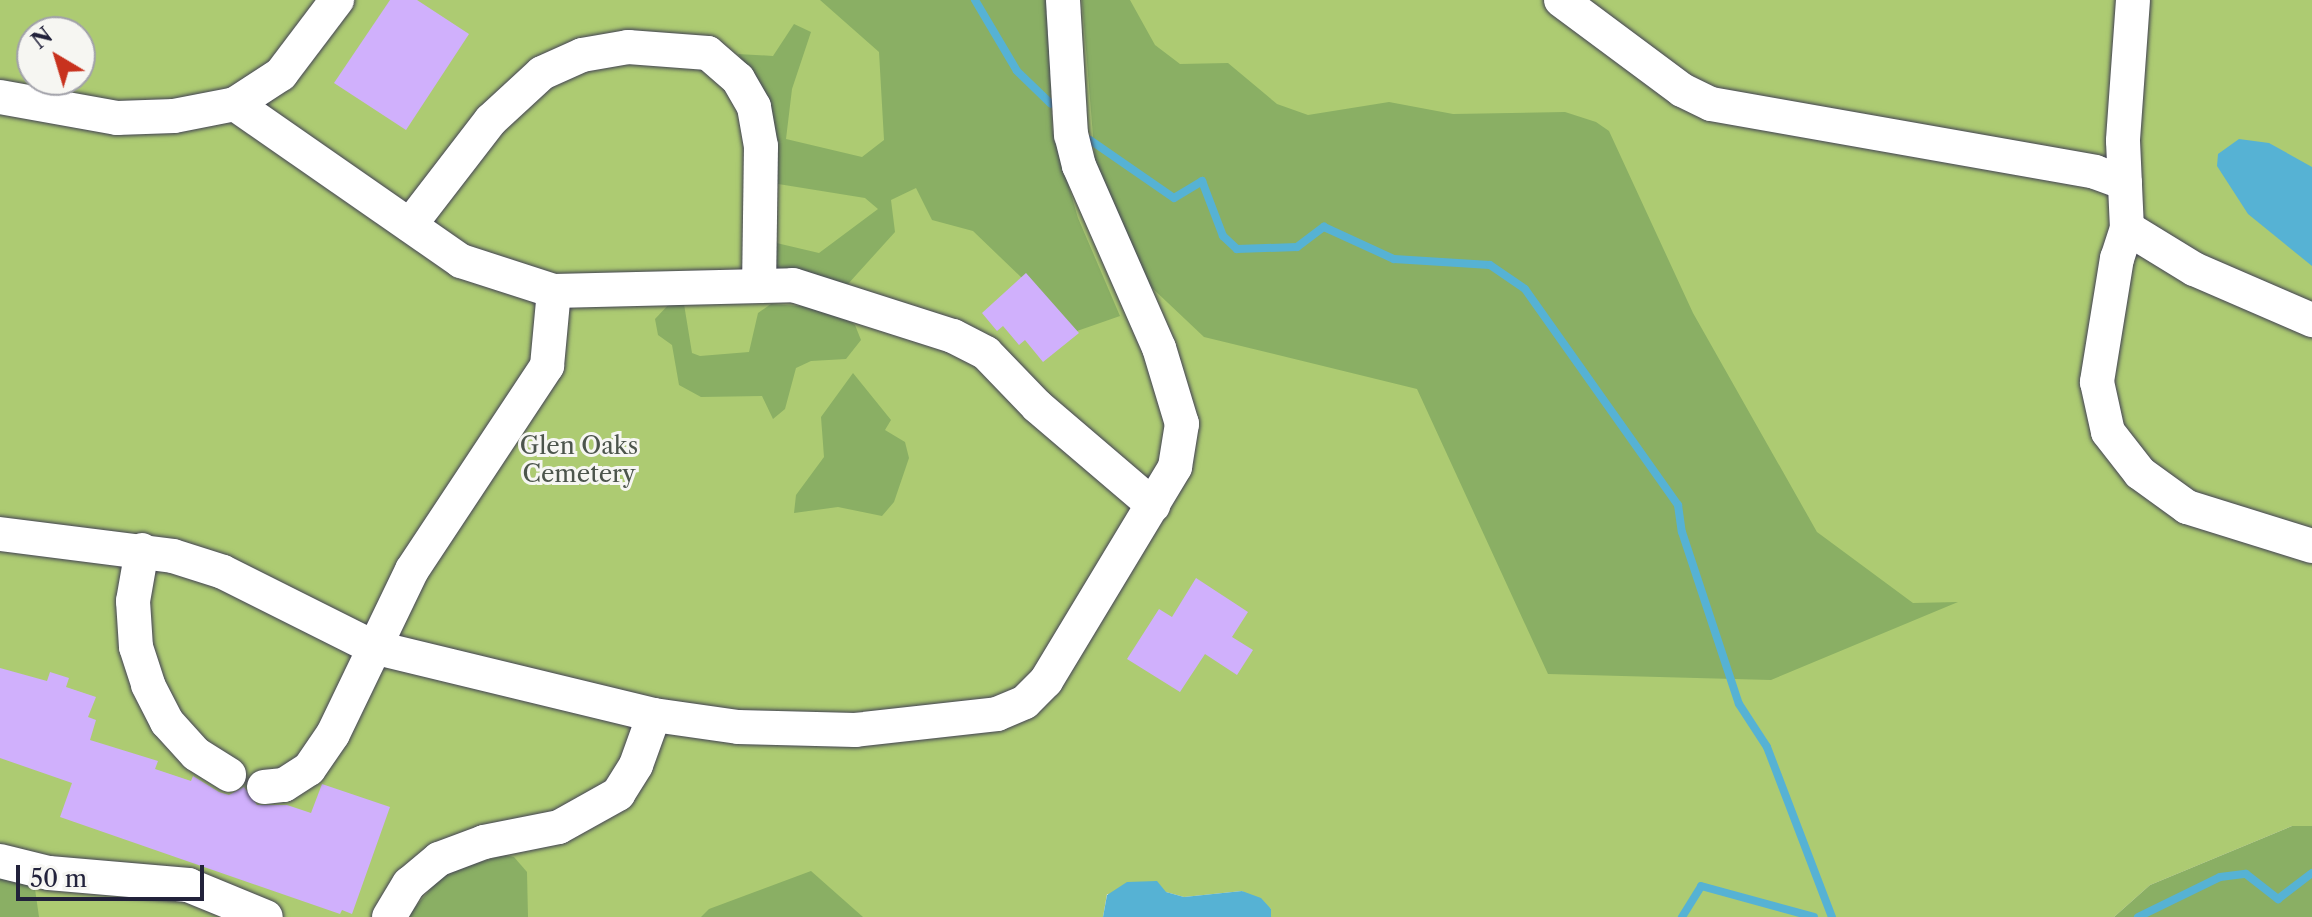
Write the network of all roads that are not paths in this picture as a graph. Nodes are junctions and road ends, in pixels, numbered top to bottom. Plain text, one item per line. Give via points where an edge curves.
1 (337, 0) edge
2 (1063, 0) edge
3 (1561, 0) edge
4 (2133, 0) edge
5 (0, 97) edge
6 (235, 104) junction
7 (2125, 183) junction
8 (410, 225) junction
9 (2127, 228) junction
10 (759, 286) junction
11 (554, 291) junction
12 (2312, 320) edge
13 (1153, 505) junction
14 (0, 534) edge
15 (2312, 546) edge
16 (142, 550) junction
17 (373, 647) junction
18 (654, 715) junction
19 (229, 775) dead end
20 (264, 787) dead end
21 (0, 861) edge
22 (266, 917) edge
23 (389, 917) edge

1 - 6 lane via 281,74
2 - 13 lane via 1071,135 1079,166 1159,348 1182,424 1175,467
3 - 7 lane via 1682,90 1711,104 2095,172
4 - 7 lane
5 - 6 lane via 117,118 174,116
6 - 8 lane
7 - 9 lane
8 - 10 lane via 491,120 542,73 582,55 628,47 708,53 738,79 754,107 761,146
8 - 11 lane via 461,261
9 - 12 lane via 2194,269
9 - 15 lane via 2117,258 2097,382 2108,432 2140,473 2187,507
10 - 11 lane
10 - 13 lane via 793,285 953,336 986,353 1037,406
11 - 17 lane via 547,366 412,570
13 - 18 lane via 1046,681 1025,702 997,714 855,730 738,727
14 - 16 lane
16 - 17 lane via 223,572
16 - 19 lane via 133,601 136,647 148,685 177,733 196,754
17 - 18 lane
17 - 20 lane via 333,734 309,769 284,785
18 - 23 lane via 636,765 618,794 559,827 484,842 439,859 409,884
21 - 22 lane via 49,873 188,885

